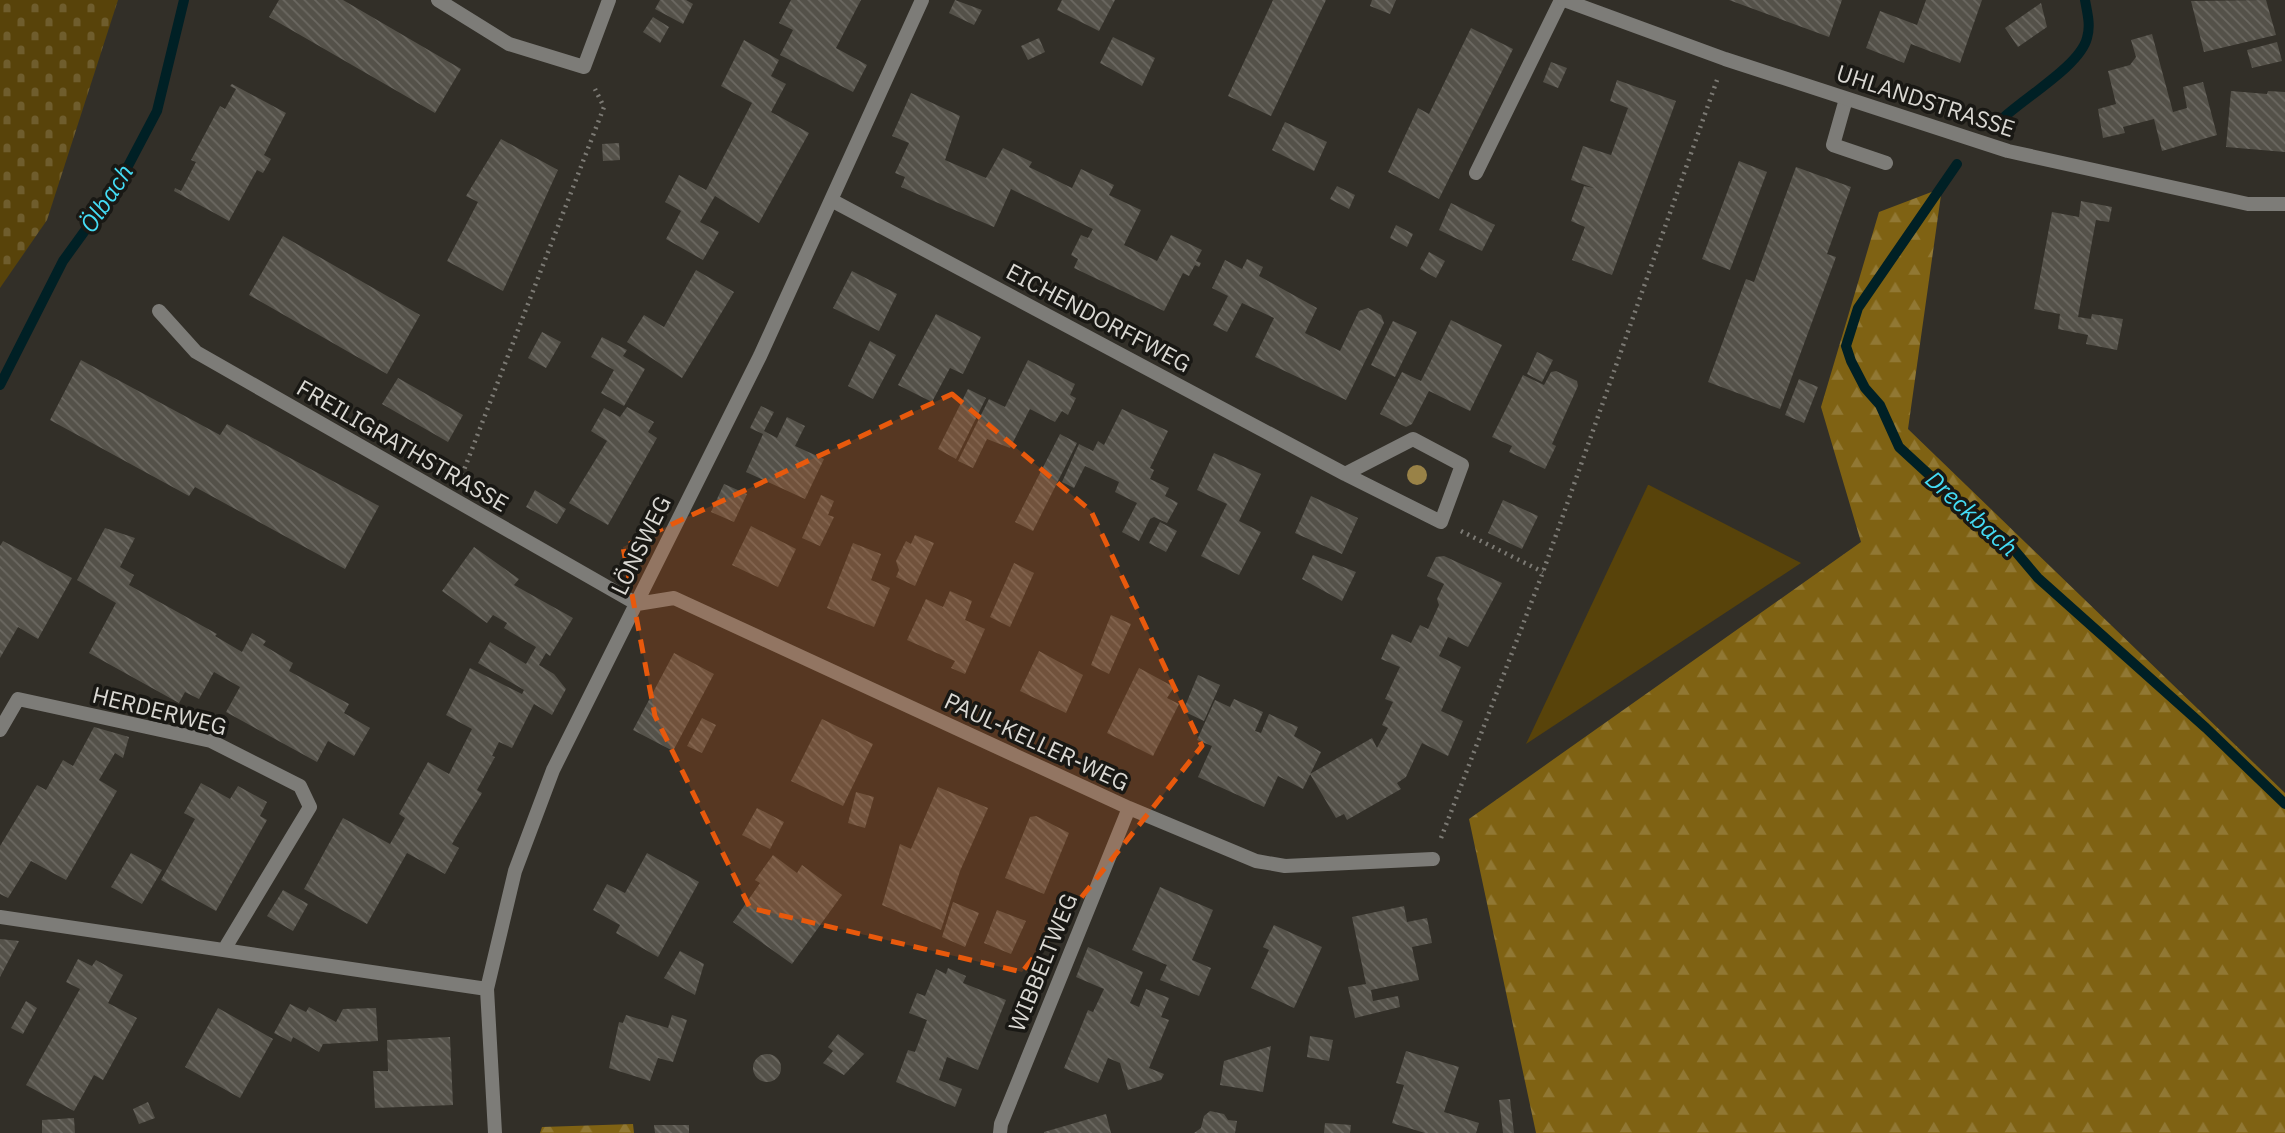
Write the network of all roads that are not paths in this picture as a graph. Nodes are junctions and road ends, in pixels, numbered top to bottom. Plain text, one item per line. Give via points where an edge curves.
1 (438, 0) edge
2 (609, 0) edge
3 (922, 0) edge
4 (1562, 0) edge
5 (1846, 99) junction
6 (1885, 163) dead end
7 (1476, 173) dead end
8 (833, 201) junction
9 (2285, 204) edge
10 (159, 311) dead end
11 (1345, 474) junction
12 (637, 604) junction
13 (0, 730) edge
14 (1129, 808) junction
15 (1433, 859) road end
16 (0, 917) edge
17 (225, 948) junction
18 (487, 989) junction
19 (495, 1133) edge
20 (1000, 1133) edge

1 - 2 street via 509,44 584,66
3 - 8 street, LÖNSWEG
4 - 5 street, UHLANDSTRASSE
4 - 7 street
5 - 6 street via 1833,145
5 - 9 street, UHLANDSTRASSE via 2008,151 2249,204
8 - 11 street, EICHENDORFFWEG
8 - 12 street, LÖNSWEG
10 - 12 street, FREILIGRATHSTRASSE via 196,352
11 - 11 street, EICHENDORFFWEG via 1441,522 1462,465 1413,439
12 - 14 street, PAUL-KELLER-WEG via 674,598
12 - 18 street, LÖNSWEG via 553,770 515,871
13 - 17 street, HERDERWEG via 18,699 211,741 300,786 310,807
14 - 15 street, PAUL-KELLER-WEG via 1256,861 1285,866
14 - 20 street, WIBBELTWEG
16 - 17 street
17 - 18 street
18 - 19 street, LÖNSWEG

